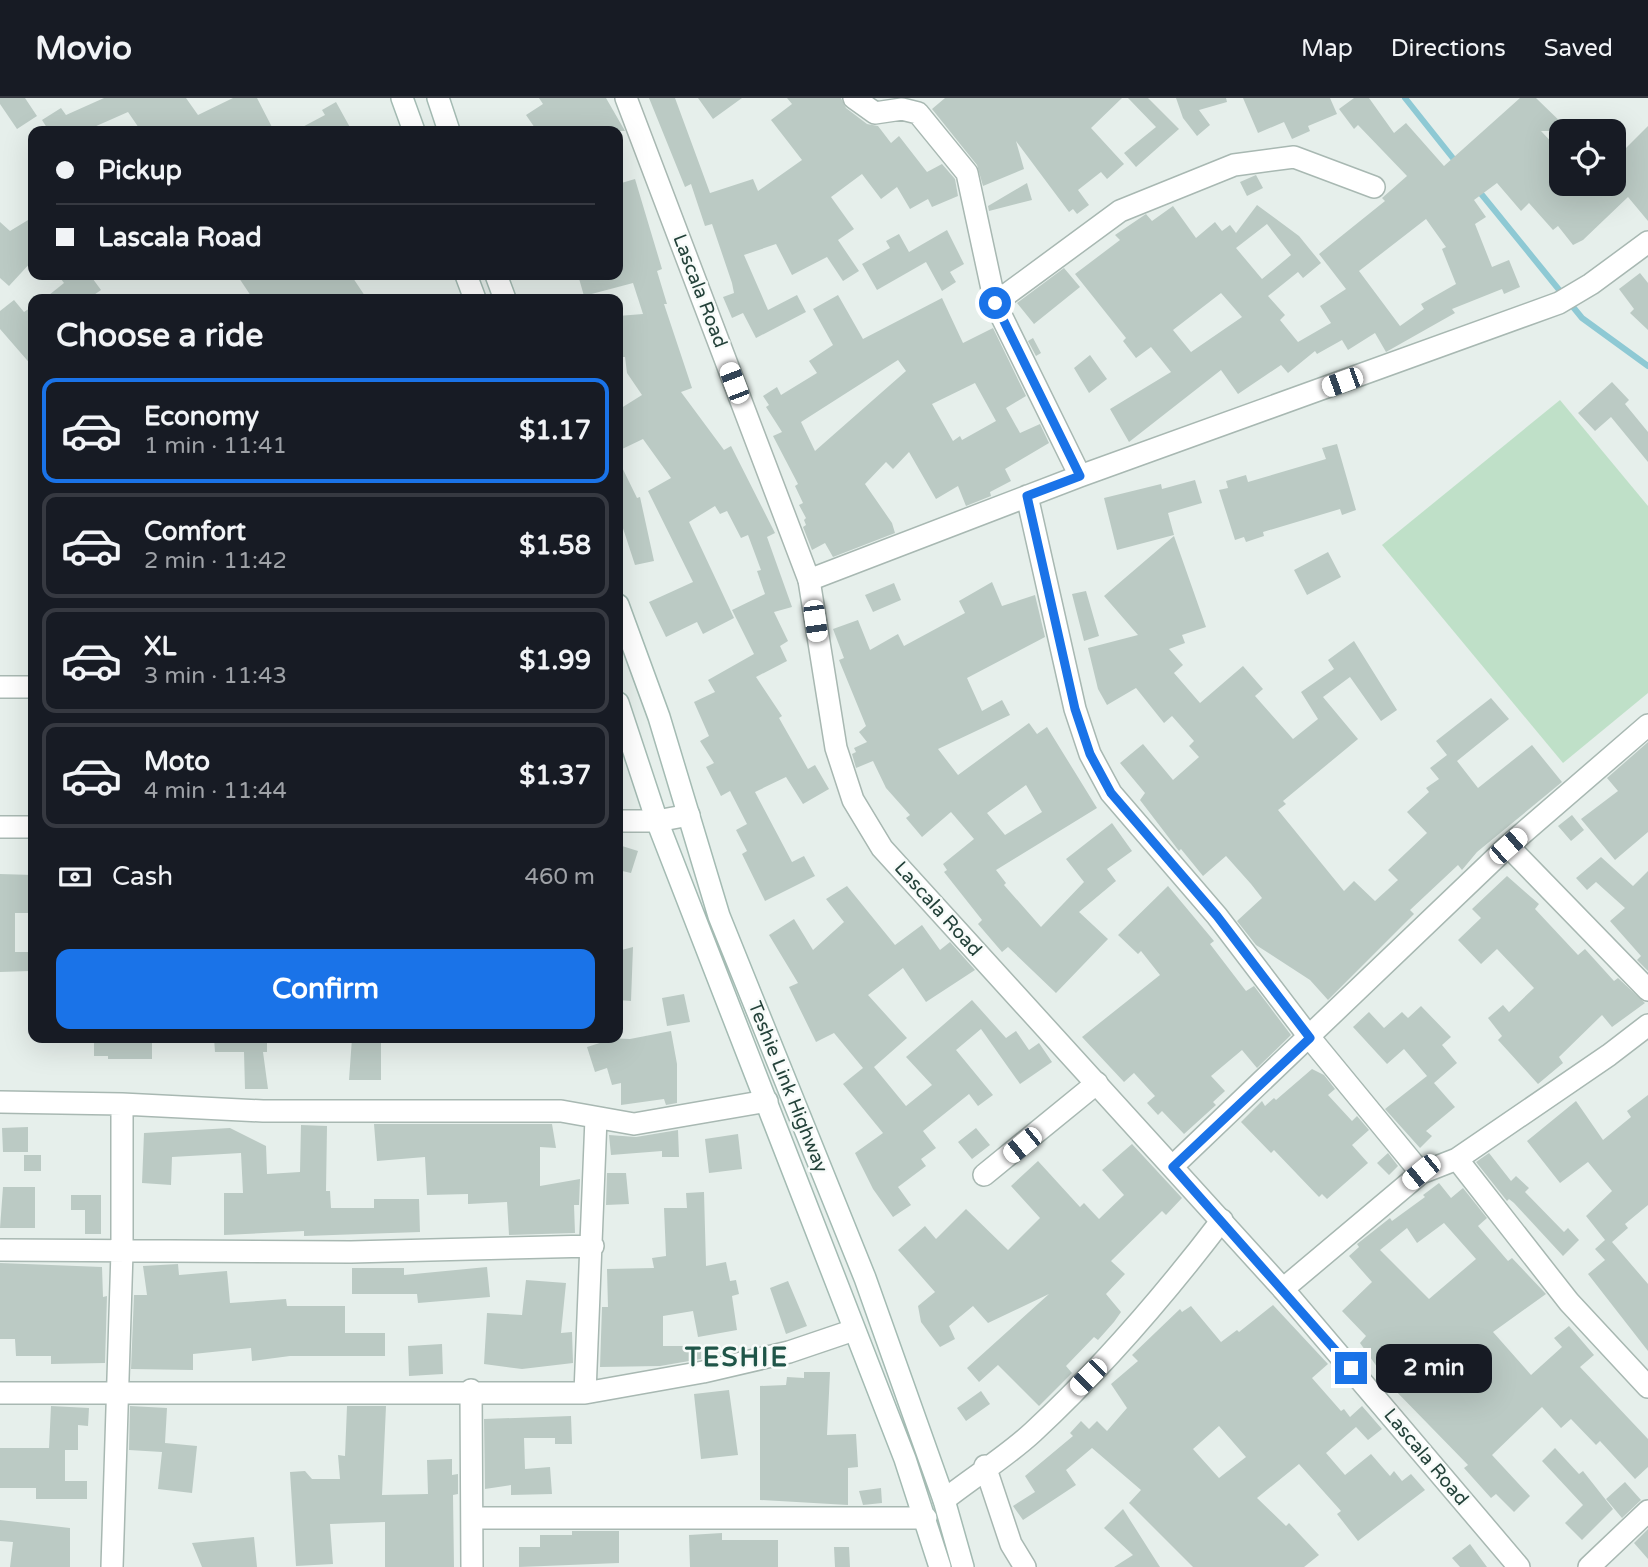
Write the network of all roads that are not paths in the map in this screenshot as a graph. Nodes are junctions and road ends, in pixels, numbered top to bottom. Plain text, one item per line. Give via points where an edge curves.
1 (402, 98) edge
2 (438, 98) edge
3 (626, 98) edge
4 (854, 98) edge
5 (412, 126) edge
6 (447, 126) edge
7 (1374, 187) dead end
8 (1648, 242) edge
9 (995, 303) junction
10 (1080, 476) junction
11 (1027, 496) junction
12 (809, 580) junction
13 (623, 619) edge
14 (0, 687) edge
15 (28, 687) edge
16 (623, 718) edge
17 (1648, 725) edge
18 (689, 815) junction
19 (623, 821) edge
20 (657, 821) junction
21 (0, 827) edge
22 (28, 827) edge
23 (1508, 846) junction
24 (1648, 990) edge
25 (1648, 1025) edge
26 (1310, 1038) junction
27 (1097, 1083) junction
28 (767, 1101) junction
29 (0, 1102) edge
30 (122, 1104) junction
31 (597, 1118) junction
32 (1457, 1159) junction
33 (1173, 1167) junction
34 (1421, 1172) junction
35 (984, 1175) dead end
36 (1222, 1220) junction
37 (593, 1246) junction
38 (0, 1250) edge
39 (122, 1252) junction
40 (1283, 1289) junction
41 (854, 1330) junction
42 (1648, 1387) edge
43 (471, 1390) junction
44 (0, 1393) edge
45 (119, 1393) junction
46 (585, 1393) junction
47 (985, 1466) junction
48 (944, 1500) junction
49 (1648, 1511) edge
50 (473, 1518) junction
51 (926, 1518) junction
52 (111, 1567) edge
53 (472, 1567) edge
54 (940, 1567) edge
55 (963, 1567) edge
56 (1025, 1567) edge
57 (1520, 1567) edge
58 (1589, 1567) edge

1 - 5 street
2 - 6 street
3 - 12 street, Lascala Road
4 - 9 street via 875,113 902,109 918,113 967,173
7 - 9 street via 1294,158 1234,165 1120,211
8 - 10 street via 1559,303
9 - 10 street
10 - 11 street
11 - 12 street
11 - 26 street via 1075,709 1090,754 1111,793 1217,916
12 - 27 street, Lascala Road via 836,748 853,800 882,848
13 - 18 street, Teshie Link Highway
14 - 15 street
16 - 20 street, Teshie Link Highway
17 - 23 street
18 - 20 street
18 - 48 street, Teshie Link Highway via 719,916 865,1278
19 - 20 street
20 - 28 street, Teshie Link Highway
21 - 22 street
23 - 24 street
23 - 26 street
25 - 32 street
26 - 33 street
26 - 34 street
27 - 33 street, Lascala Road
27 - 35 street
28 - 31 street via 634,1124
28 - 41 street, Teshie Link Highway
29 - 30 street
30 - 31 street via 263,1111 561,1111
30 - 39 street
31 - 37 street
32 - 34 street
32 - 42 street via 1569,1302
33 - 36 street, Lascala Road
34 - 40 street
36 - 40 street, Lascala Road
36 - 47 street via 1166,1294 1107,1358 1031,1434
37 - 39 street
37 - 46 street
38 - 39 street
39 - 45 street
40 - 57 street, Lascala Road
41 - 46 street via 789,1352
41 - 51 street, Teshie Link Highway
43 - 45 street
43 - 46 street
43 - 50 street
44 - 45 street
45 - 52 street
47 - 48 street
47 - 56 street via 1010,1545
48 - 55 street, Teshie Link Highway
49 - 58 street
50 - 51 street
50 - 53 street
51 - 54 street, Teshie Link Highway

